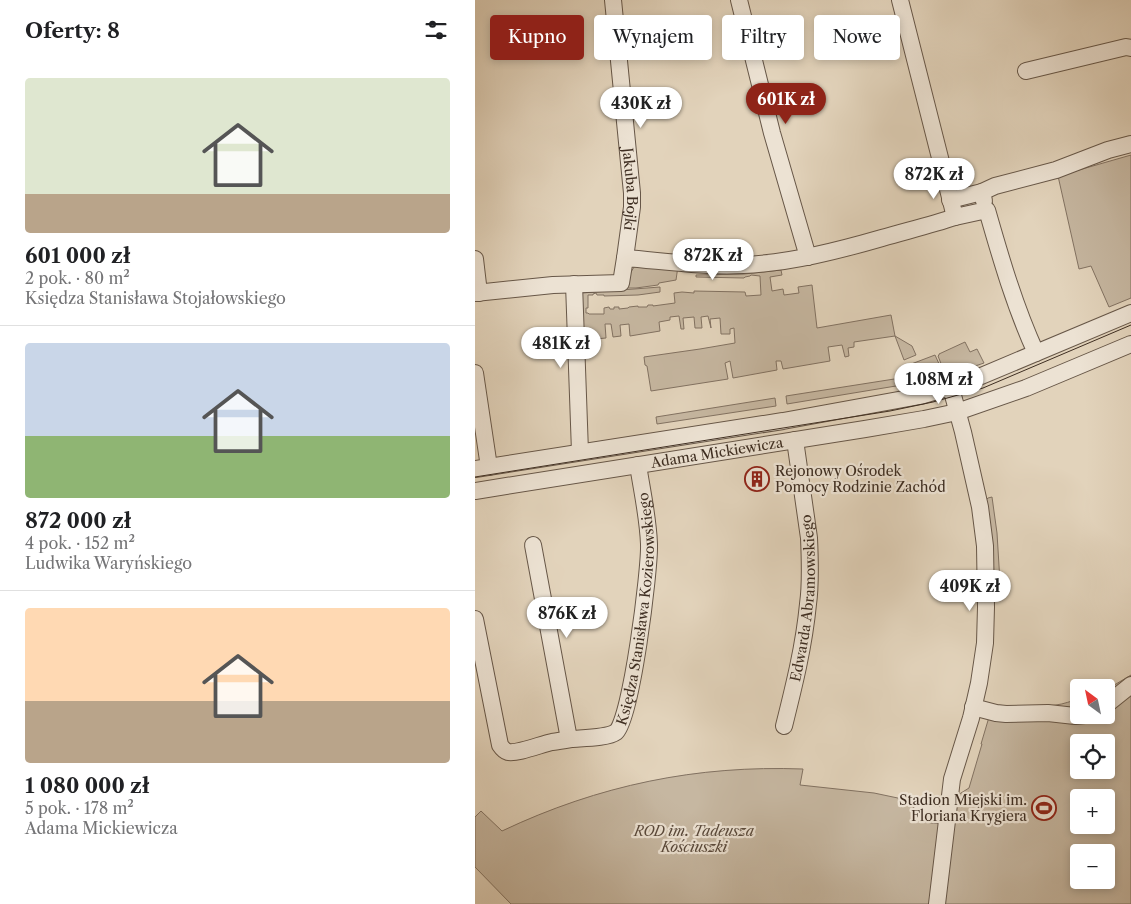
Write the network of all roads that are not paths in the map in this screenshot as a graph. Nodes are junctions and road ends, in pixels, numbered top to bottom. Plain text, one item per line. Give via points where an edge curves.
1 (613, 0) edge
2 (739, 0) edge
3 (904, 1) edge
4 (1131, 48) edge
5 (1026, 71) dead end
6 (1131, 144) edge
7 (982, 192) junction
8 (950, 200) junction
9 (987, 210) junction
10 (955, 217) junction
11 (807, 257) junction
12 (625, 258) junction
13 (475, 259) edge
14 (574, 284) junction
15 (477, 293) edge
16 (1131, 313) edge
17 (1131, 344) edge
18 (1036, 353) junction
19 (475, 373) edge
20 (951, 388) junction
21 (957, 412) junction
22 (795, 440) junction
23 (581, 452) junction
24 (638, 465) junction
25 (482, 468) edge
26 (475, 491) edge
27 (533, 545) dead end
28 (475, 619) edge
29 (1131, 685) edge
30 (1115, 698) edge
31 (973, 707) junction
32 (1070, 716) edge
33 (784, 726) dead end
34 (569, 739) junction
35 (920, 812) dead end
36 (948, 812) junction
37 (937, 904) edge

1 - 12 street, Jakuba Bojki via 632,193
2 - 11 street
3 - 8 street
4 - 5 street
6 - 7 street
7 - 8 street
7 - 9 street
8 - 10 street
9 - 10 street
9 - 18 street via 1019,315
10 - 11 street
11 - 12 street via 725,265
12 - 14 street, Jakuba Bojki via 621,283
13 - 15 street
14 - 15 street
14 - 23 street
16 - 18 street, Adama Mickiewicza
17 - 21 street, Adama Mickiewicza via 1026,388
18 - 20 street, Adama Mickiewicza
19 - 25 street
20 - 21 street
20 - 23 street, Adama Mickiewicza via 886,403
21 - 22 street, Adama Mickiewicza
21 - 31 street via 980,507 986,562 985,643
22 - 24 street, Adama Mickiewicza
22 - 33 street, Edwarda Abramowskiego via 809,538 809,602 803,646
23 - 25 street, Adama Mickiewicza
24 - 26 street, Adama Mickiewicza
24 - 34 street, Księdza Stanisława Kozierowskiego via 648,530 649,561 645,604 623,720 613,734
27 - 34 street
28 - 34 street, Księdza Stanisława Kozierowskiego via 503,749 515,752
29 - 30 street
31 - 32 street via 1006,714
31 - 36 street via 952,779
35 - 36 street
36 - 37 street

